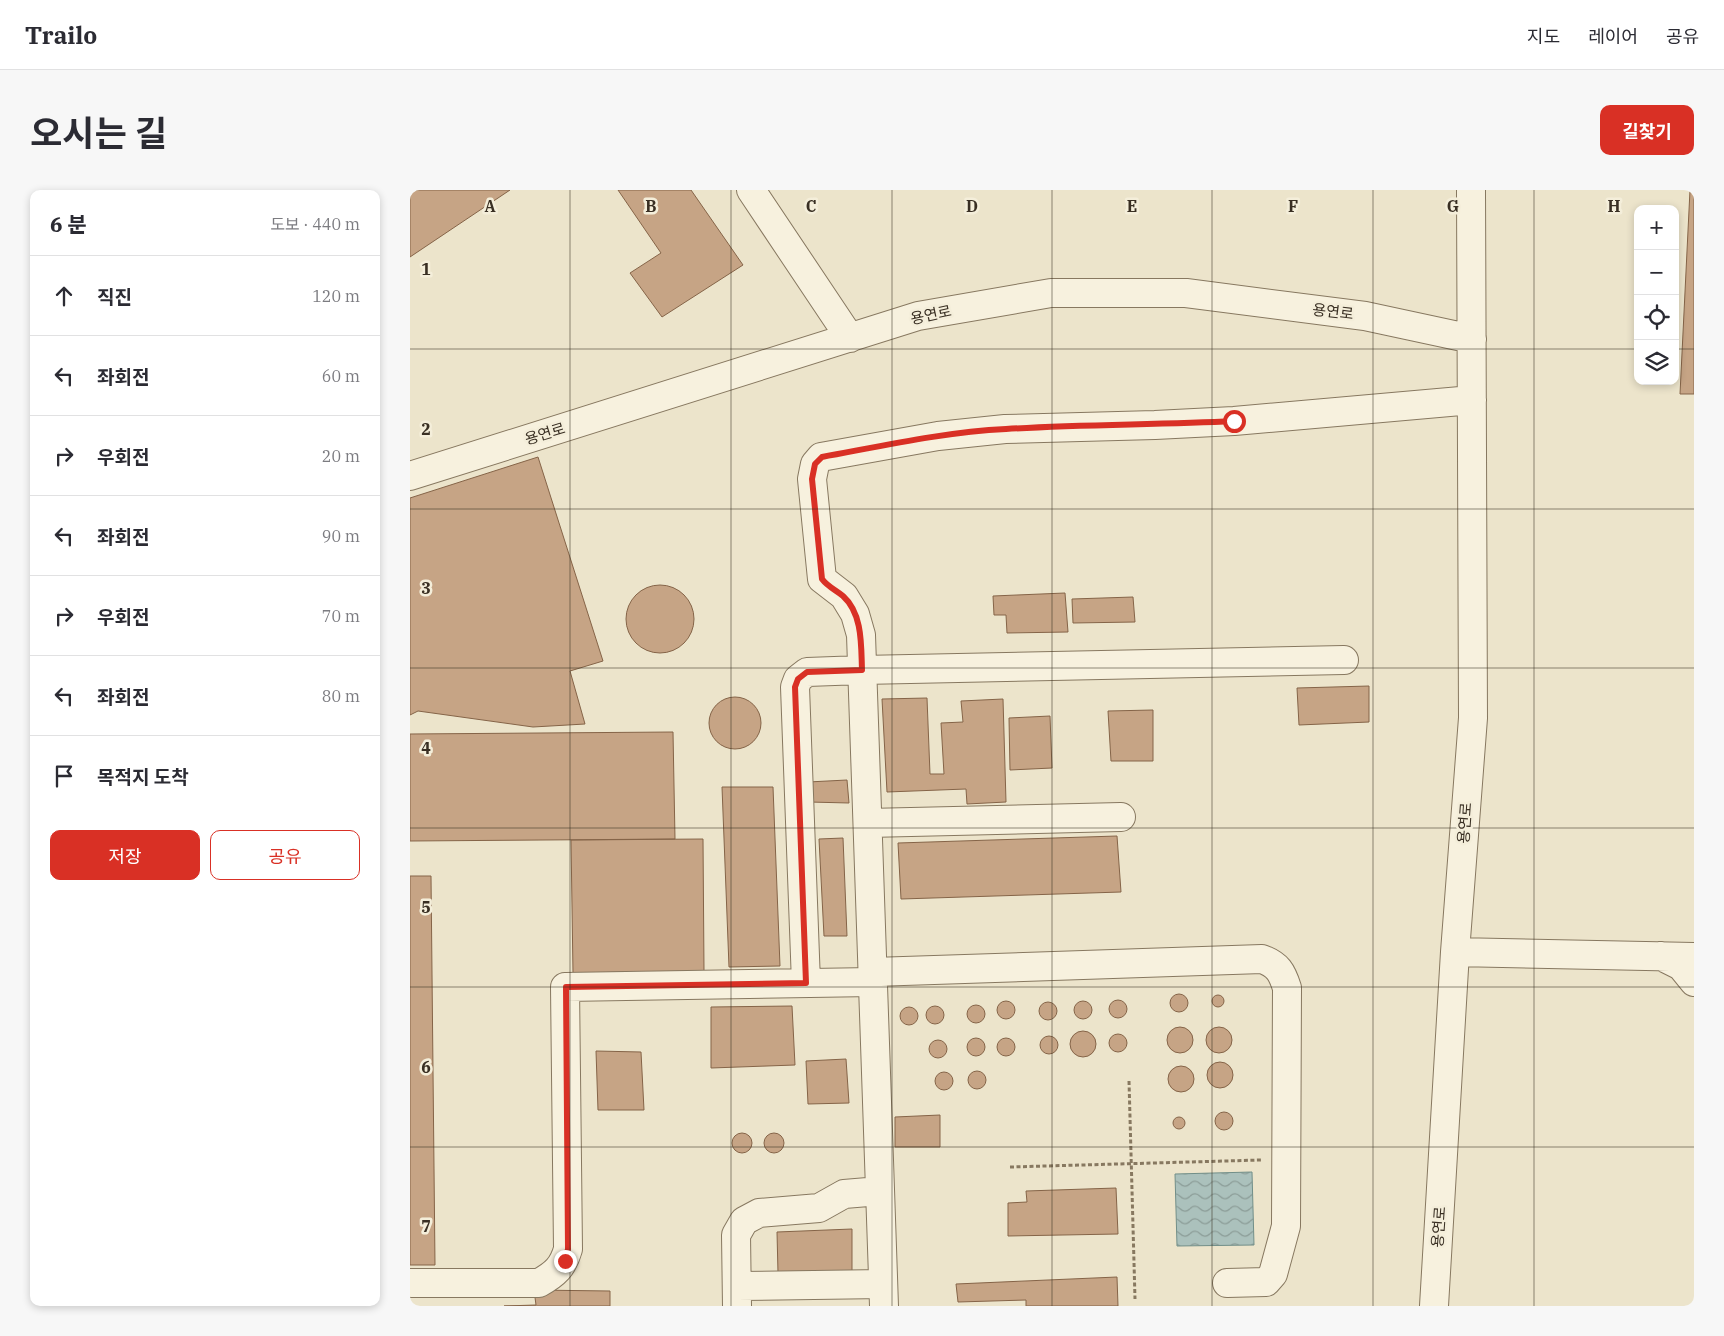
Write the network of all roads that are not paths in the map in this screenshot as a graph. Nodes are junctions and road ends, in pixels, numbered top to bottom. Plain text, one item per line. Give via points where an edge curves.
1 (751, 190) edge
2 (1471, 190) edge
3 (850, 338) junction
4 (1472, 339) junction
5 (1472, 400) junction
6 (410, 476) edge
7 (1344, 660) dead end
8 (862, 670) junction
9 (1121, 817) dead end
10 (868, 823) junction
11 (1455, 952) junction
12 (1661, 956) junction
13 (1694, 957) edge
14 (873, 977) junction
15 (1694, 982) edge
16 (806, 983) junction
17 (880, 1191) junction
18 (410, 1283) edge
19 (1227, 1283) dead end
20 (884, 1295) edge
21 (737, 1296) edge
22 (1434, 1306) edge

1 - 3 street
2 - 4 street, 용연로
3 - 4 street, 용연로 via 918,316 1051,293 1186,293 1365,316
3 - 6 street, 용연로
4 - 5 street, 용연로
5 - 8 street via 1234,421 1005,429 938,436 822,457 815,464 812,479 822,579 844,596 855,614 861,635
5 - 11 street, 용연로 via 1473,718
7 - 8 street
8 - 10 street
8 - 16 street via 807,672 798,679 795,687
9 - 10 street
10 - 14 street
11 - 12 street
11 - 22 street, 용연로
12 - 13 street
12 - 15 street via 1680,966
14 - 16 street
14 - 17 street
14 - 19 street via 1262,959 1275,964 1287,988 1286,1226 1273,1274 1266,1282
16 - 18 street via 566,987 568,1249 565,1261 556,1274 539,1283
17 - 20 street
17 - 21 street via 844,1194 819,1208 759,1213 744,1221 736,1235
20 - 21 street

